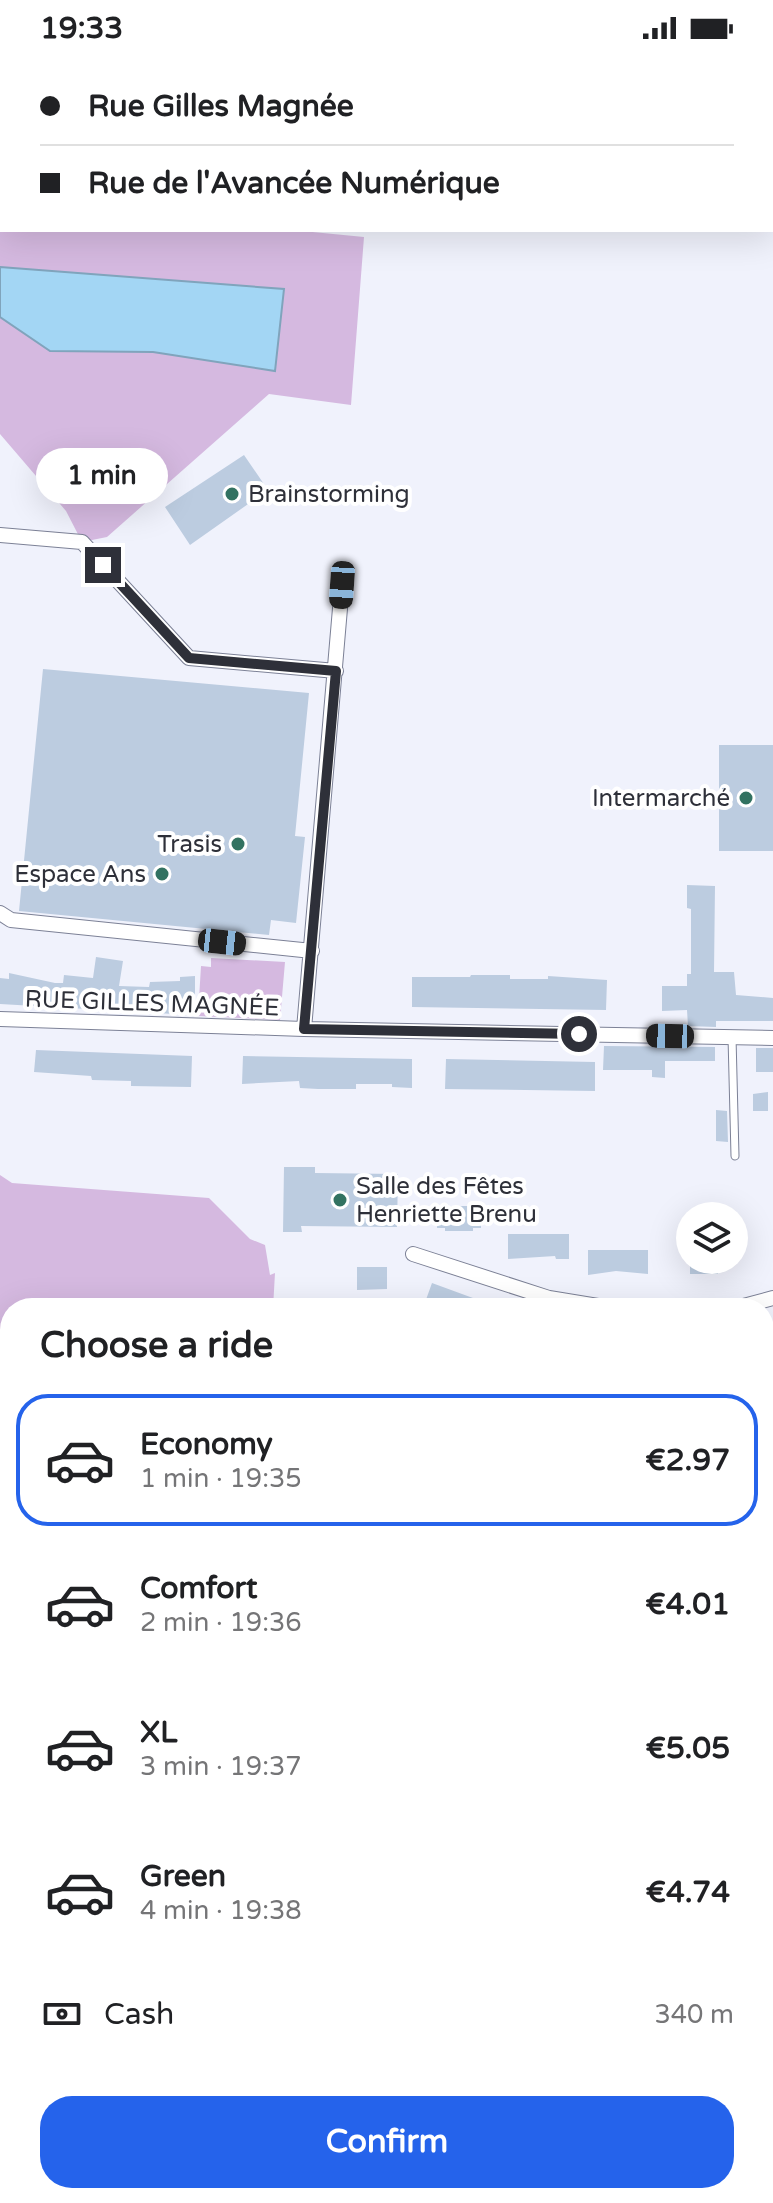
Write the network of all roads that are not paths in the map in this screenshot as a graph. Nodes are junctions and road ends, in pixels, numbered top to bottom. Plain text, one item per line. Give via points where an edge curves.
1 (0, 535) edge
2 (342, 585) dead end
3 (336, 671) junction
4 (0, 913) edge
5 (312, 951) junction
6 (0, 1019) edge
7 (304, 1029) junction
8 (732, 1037) junction
9 (773, 1038) edge
10 (735, 1156) dead end
11 (413, 1254) dead end
12 (537, 1298) edge

1 - 3 street via 82,542 189,658
2 - 3 street, RUE GILLES MAGNÉE
3 - 5 street, RUE GILLES MAGNÉE
4 - 5 street via 11,920
5 - 7 street, RUE GILLES MAGNÉE
6 - 7 street, RUE GILLES MAGNÉE
7 - 8 street, RUE GILLES MAGNÉE
8 - 9 street, RUE GILLES MAGNÉE
8 - 10 lane
11 - 12 street

